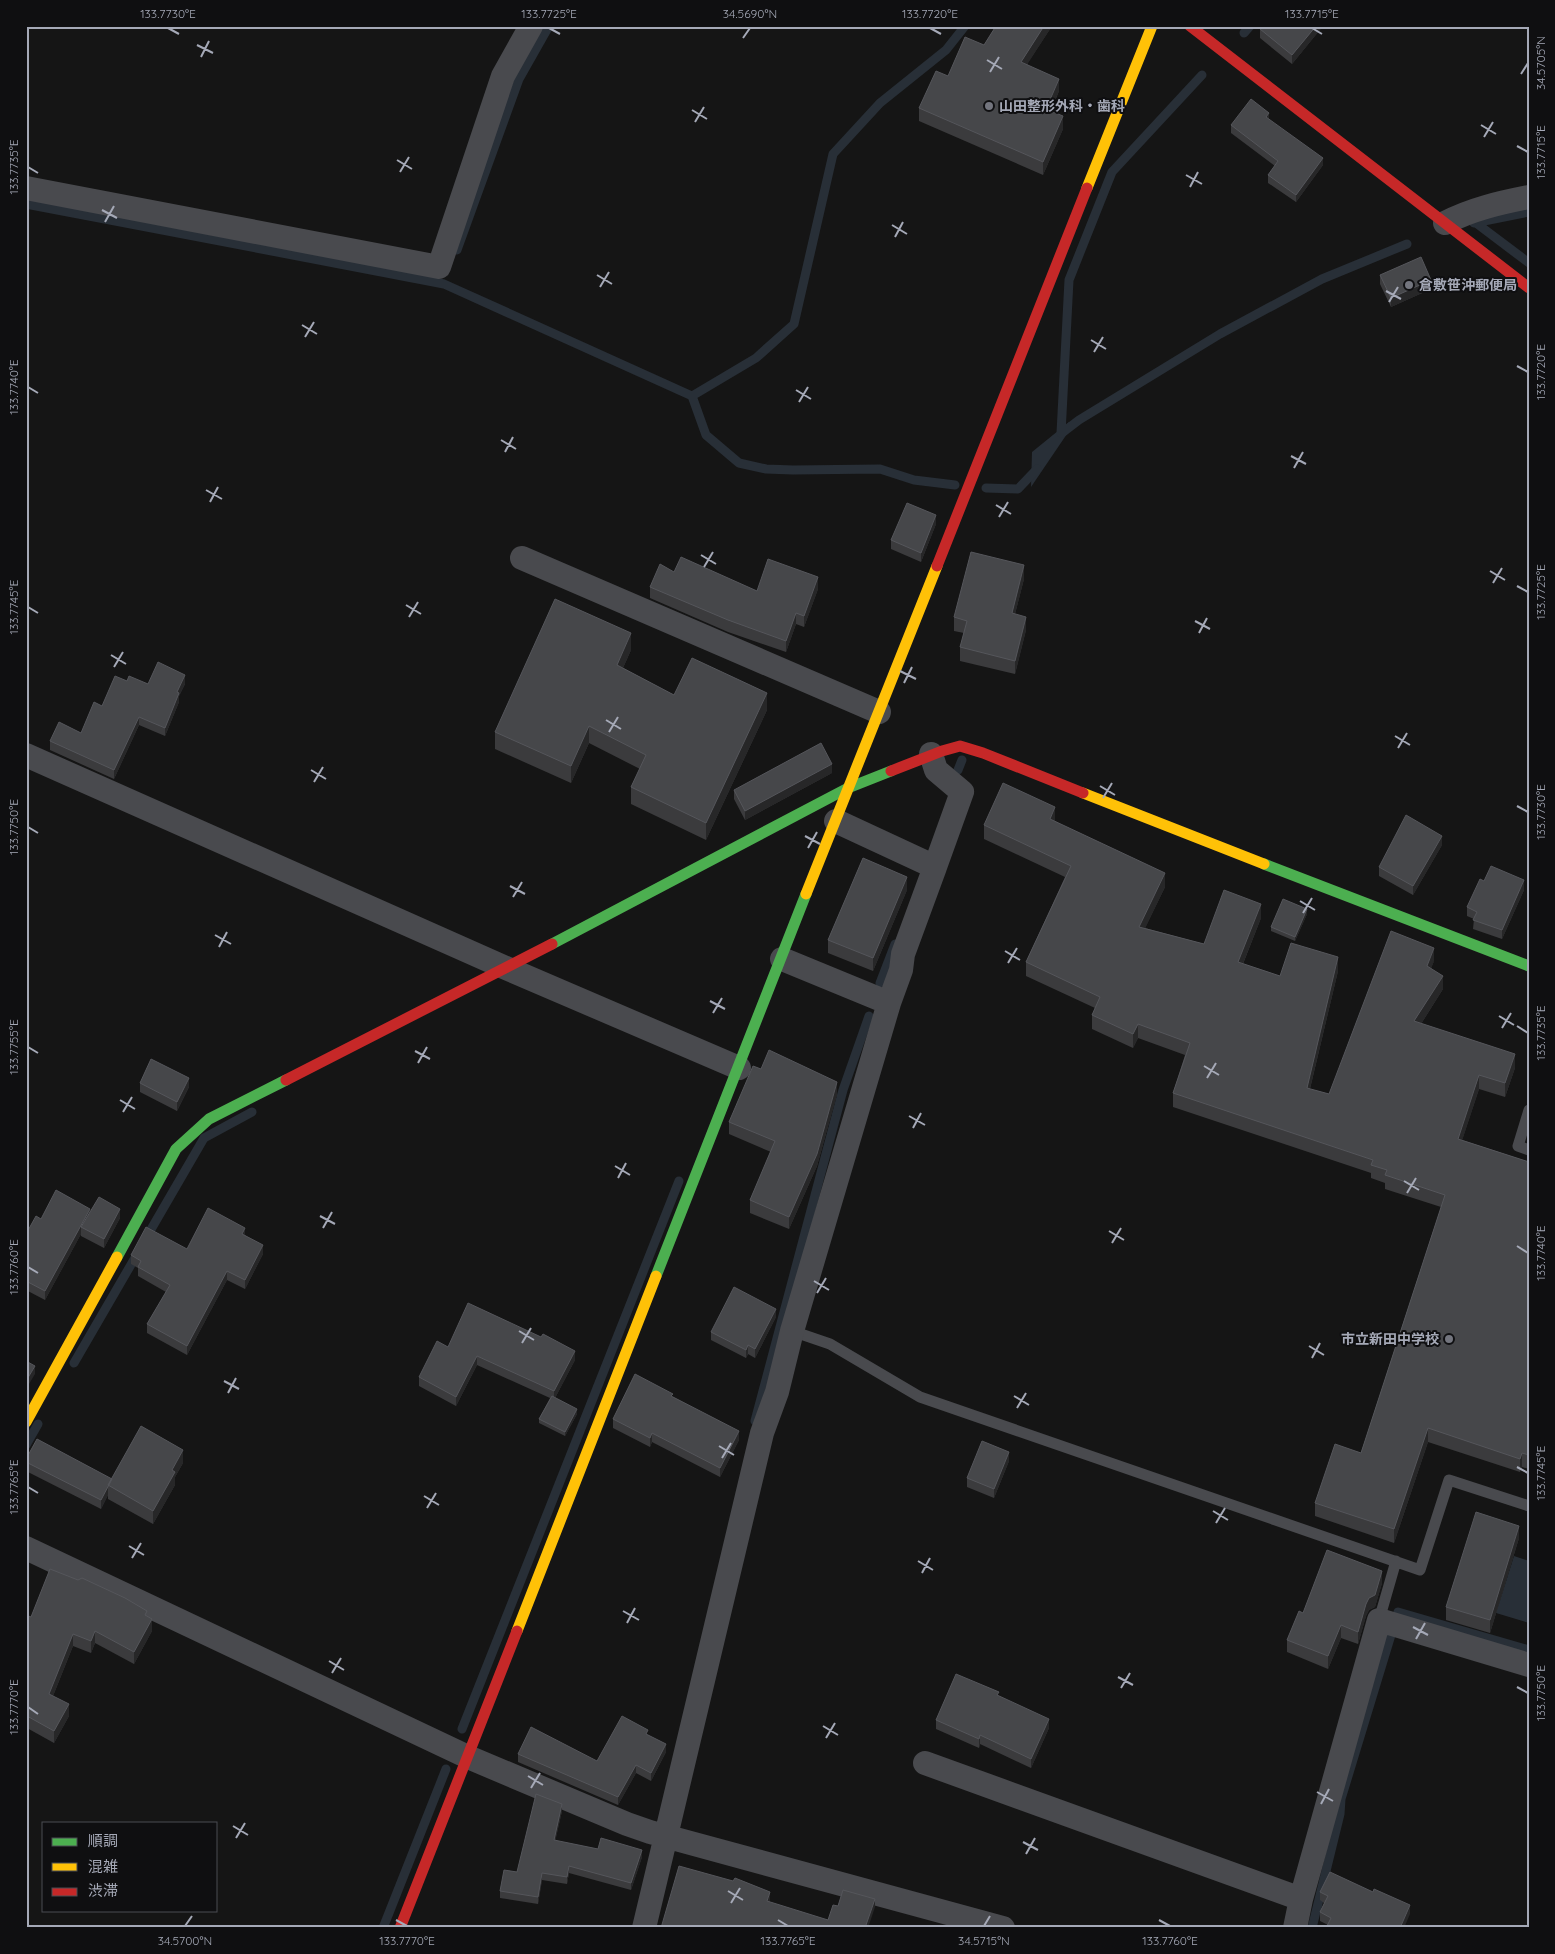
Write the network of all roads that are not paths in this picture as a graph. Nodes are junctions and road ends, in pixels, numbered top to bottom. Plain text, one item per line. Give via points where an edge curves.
1 (532, 26) edge
2 (1152, 26) edge
3 (1190, 26) edge
4 (26, 188) edge
5 (1529, 197) edge
6 (1444, 223) junction
7 (1529, 288) edge
8 (522, 558) dead end
9 (879, 712) junction
10 (26, 755) edge
11 (934, 762) junction
12 (848, 788) junction
13 (836, 821) junction
14 (928, 864) junction
15 (782, 959) junction
16 (1529, 966) edge
17 (506, 968) junction
18 (889, 1003) junction
19 (731, 1064) junction
20 (1529, 1110) edge
21 (1529, 1150) edge
22 (792, 1331) junction
23 (26, 1422) edge
24 (1529, 1506) edge
25 (26, 1548) edge
26 (1396, 1561) junction
27 (1389, 1623) junction
28 (1529, 1665) edge
29 (468, 1757) junction
30 (925, 1763) dead end
31 (659, 1834) junction
32 (1302, 1899) junction
33 (400, 1928) edge
34 (644, 1928) edge
35 (1004, 1928) edge
36 (1295, 1928) edge

1 - 4 street via 503,76 439,267
2 - 9 street
3 - 6 street
5 - 6 street via 1463,213
6 - 7 street
8 - 9 street
9 - 12 street
10 - 17 street
11 - 12 street
11 - 14 street via 962,792
11 - 16 street via 960,746 983,752
12 - 13 street
12 - 17 street
13 - 14 street
13 - 15 street
14 - 18 street via 901,970
15 - 18 street
15 - 19 street
17 - 19 street
17 - 23 street via 209,1119 176,1148
18 - 22 street
19 - 29 street
20 - 21 lane via 1518,1146
22 - 26 lane via 830,1344 920,1397
22 - 31 street via 777,1392 762,1433
24 - 26 lane via 1449,1480 1420,1570
25 - 29 street
26 - 27 lane
27 - 28 street
27 - 32 street
29 - 31 street
29 - 33 street
30 - 32 street
31 - 34 street
31 - 35 street
32 - 36 street

